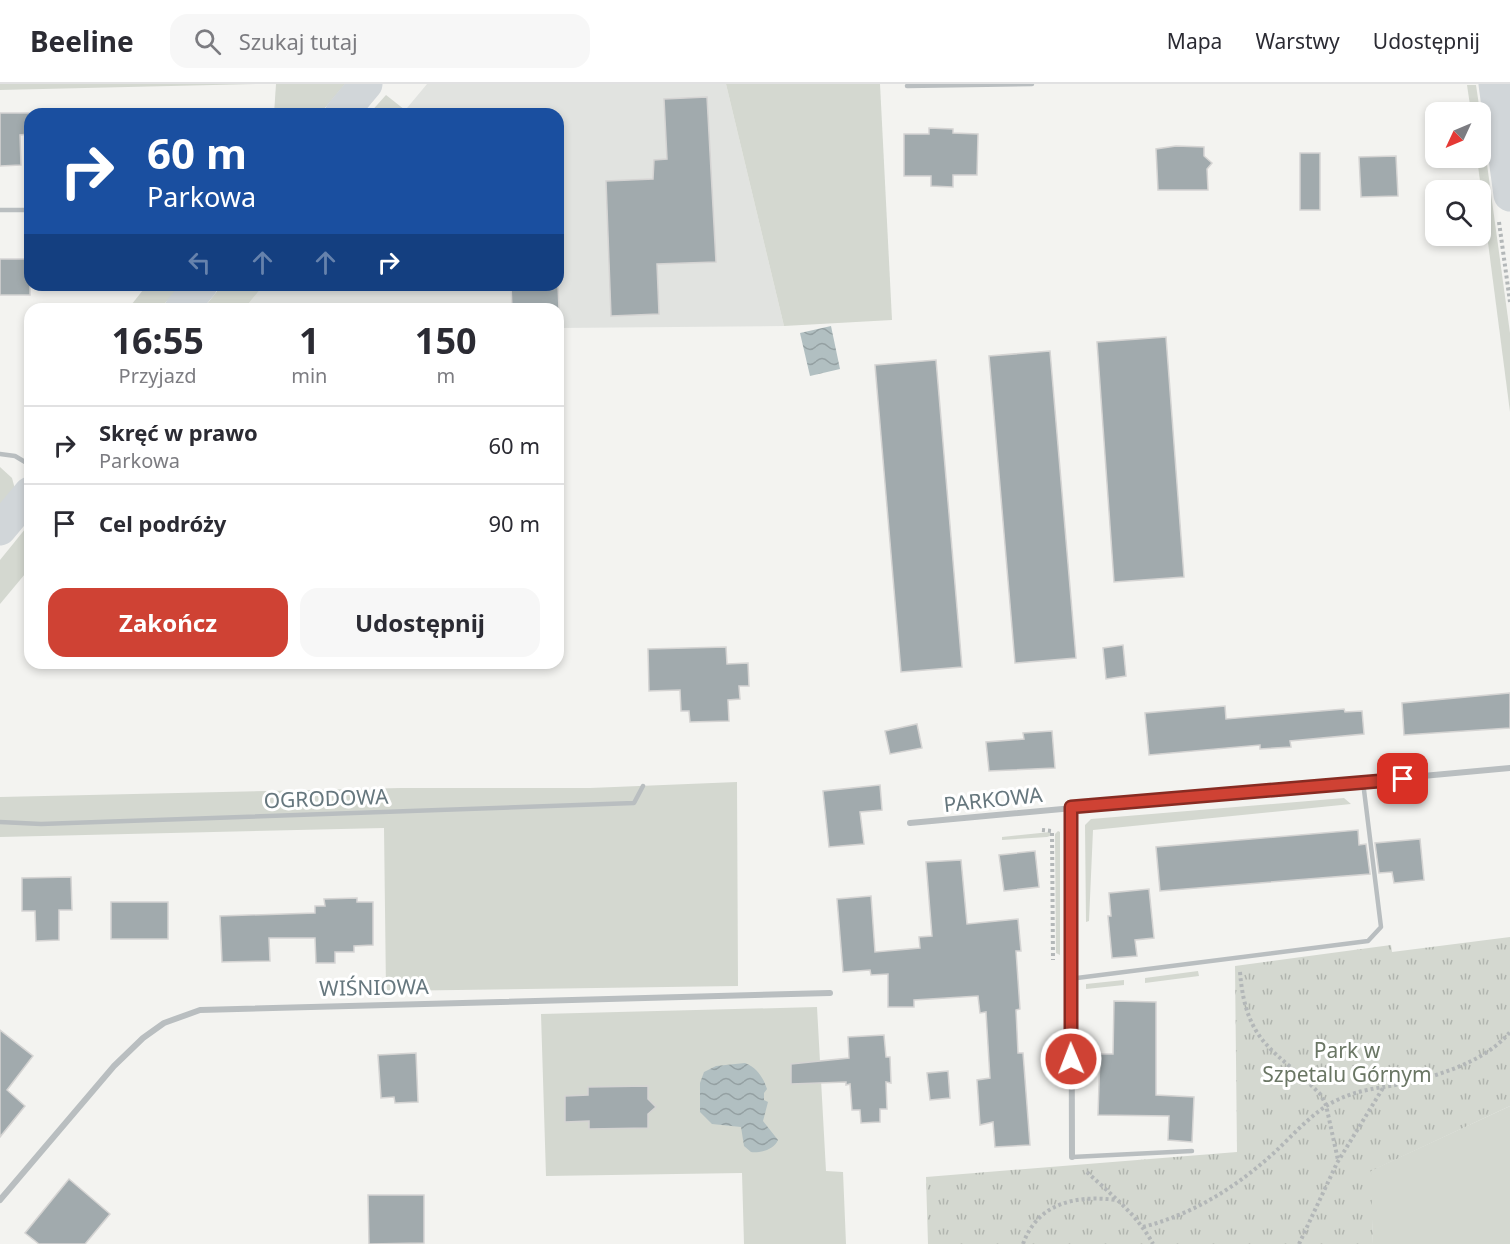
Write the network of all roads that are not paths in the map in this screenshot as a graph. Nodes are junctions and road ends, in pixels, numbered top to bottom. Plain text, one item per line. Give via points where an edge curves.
1 (366, 84) edge
2 (1032, 84) edge
3 (1495, 84) edge
4 (907, 86) dead end
5 (346, 108) edge
6 (1510, 195) edge
7 (0, 210) edge
8 (24, 210) edge
9 (196, 291) edge
10 (186, 303) edge
11 (0, 454) edge
12 (24, 461) edge
13 (24, 500) edge
14 (0, 529) edge
15 (1510, 768) edge
16 (1364, 782) junction
17 (643, 786) dead end
18 (1071, 807) junction
19 (0, 822) edge
20 (910, 823) dead end
21 (1069, 979) junction
22 (830, 993) dead end
23 (1192, 1150) dead end
24 (1072, 1157) joint
25 (0, 1200) edge

1 - 5 main road
2 - 4 lane
3 - 6 main road
7 - 8 lane
9 - 10 main road
11 - 12 lane
13 - 14 main road
15 - 16 street, PARKOWA
16 - 18 street, PARKOWA
16 - 21 lane via 1381,927 1368,941
17 - 19 lane, OGRODOWA via 634,803 75,823
18 - 20 street, PARKOWA
18 - 21 street
21 - 24 street
22 - 25 street, WIŚNIOWA via 200,1010 164,1023 143,1038 114,1066
23 - 24 lane

